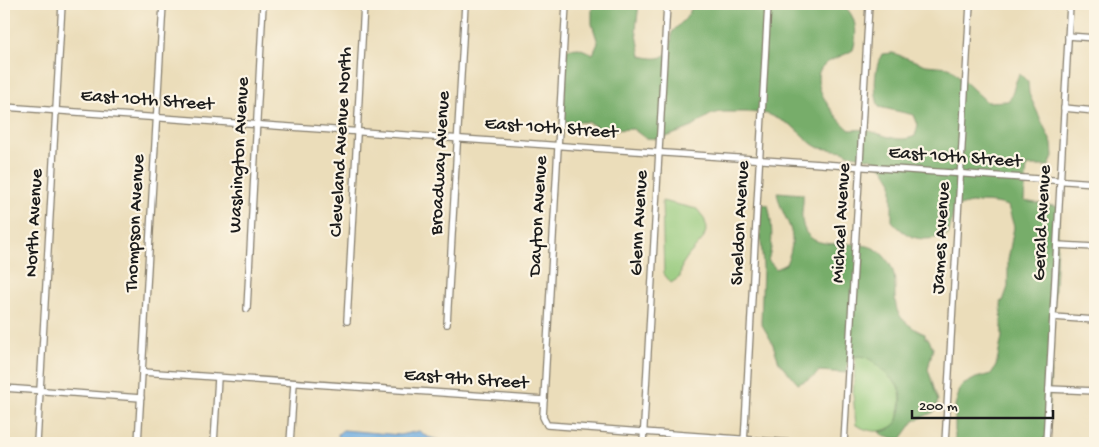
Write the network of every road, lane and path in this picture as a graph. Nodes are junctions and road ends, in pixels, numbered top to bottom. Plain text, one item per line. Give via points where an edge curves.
1 (62, 4) edge
2 (163, 4) edge
3 (263, 4) edge
4 (364, 4) edge
5 (465, 4) edge
6 (566, 4) edge
7 (667, 4) edge
8 (768, 4) edge
9 (869, 4) edge
10 (970, 4) edge
11 (1070, 4) edge
12 (1068, 36) junction
13 (1095, 38) edge
14 (4, 107) edge
15 (1064, 108) junction
16 (56, 110) junction
17 (1095, 110) edge
18 (156, 117) junction
19 (257, 124) junction
20 (357, 131) junction
21 (458, 138) junction
22 (558, 145) junction
23 (659, 152) junction
24 (760, 159) junction
25 (860, 166) junction
26 (960, 173) junction
27 (1060, 180) junction
28 (1095, 182) edge
29 (1057, 245) junction
30 (1095, 247) edge
31 (247, 309) dead end
32 (1053, 316) junction
33 (1095, 320) edge
34 (347, 321) dead end
35 (447, 324) dead end
36 (142, 372) junction
37 (218, 378) junction
38 (294, 383) junction
39 (4, 388) edge
40 (1049, 389) junction
41 (41, 390) junction
42 (1095, 391) edge
43 (141, 398) junction
44 (544, 400) junction
45 (643, 433) junction
46 (744, 442) edge
47 (38, 443) edge
48 (138, 443) edge
49 (214, 443) edge
50 (290, 443) edge
51 (643, 443) edge
52 (794, 443) edge
53 (844, 443) edge
54 (946, 443) edge
55 (1046, 443) edge

1 - 16 street, North Avenue
2 - 18 street, Thompson Avenue
3 - 19 street, Washington Avenue
4 - 20 street, Cleveland Avenue North
5 - 21 street, Broadway Avenue
6 - 22 street, Dayton Avenue
7 - 23 street, Glenn Avenue
8 - 24 street, Sheldon Avenue
9 - 25 street, Michael Avenue
10 - 26 street, James Avenue
11 - 12 street, Gerald Avenue
12 - 13 street
12 - 15 street, Gerald Avenue
14 - 16 street, East 10th Street
15 - 17 street
15 - 27 street, Gerald Avenue
16 - 18 street, East 10th Street
16 - 41 street, North Avenue
18 - 19 street, East 10th Street
18 - 36 street, Thompson Avenue
19 - 20 street, East 10th Street
19 - 31 street, Washington Avenue
20 - 21 street, East 10th Street
20 - 34 street, Cleveland Avenue North
21 - 22 street, East 10th Street
21 - 35 street, Broadway Avenue
22 - 23 street, East 10th Street
22 - 44 street, Dayton Avenue
23 - 24 street, East 10th Street
23 - 45 street, Glenn Avenue
24 - 25 street, East 10th Street
24 - 46 street, Sheldon Avenue
25 - 26 street, East 10th Street
25 - 53 street, Michael Avenue
26 - 27 street, East 10th Street
26 - 54 street, James Avenue
27 - 28 street, East 10th Street
27 - 29 street, Gerald Avenue
29 - 30 street
29 - 32 street, Gerald Avenue
32 - 33 street
32 - 40 street, Gerald Avenue
36 - 37 street, East 9th Street
36 - 43 street, Thompson Avenue
37 - 38 street, East 9th Street
37 - 49 street
38 - 44 street, East 9th Street
38 - 50 street
39 - 41 street
40 - 42 street
40 - 55 street, Gerald Avenue
41 - 43 street
41 - 47 street, North Avenue
43 - 48 street, Thompson Avenue
44 - 45 street, East 9th Street via 547,425
45 - 46 street, East 9th Street
45 - 51 street, Glenn Avenue
46 - 52 street, East 9th Street

